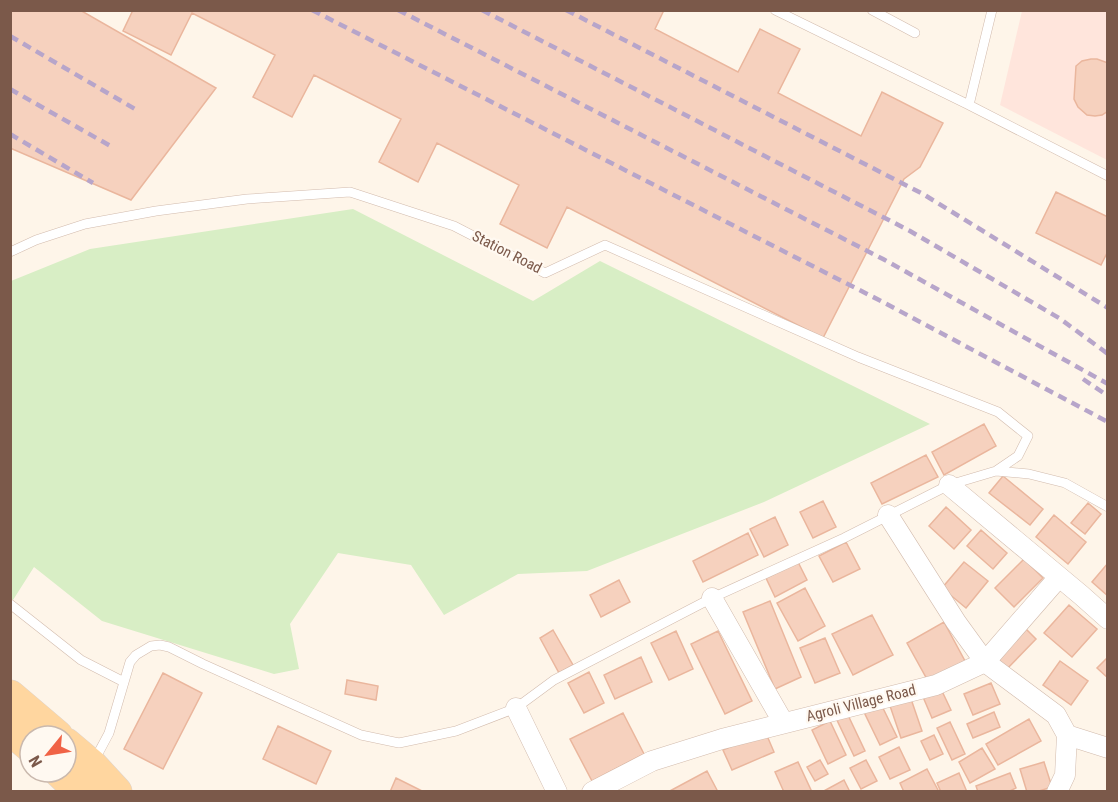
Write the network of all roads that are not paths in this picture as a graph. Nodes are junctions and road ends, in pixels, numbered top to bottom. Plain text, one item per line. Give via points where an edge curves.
1 (775, 10) edge
2 (872, 10) edge
3 (992, 10) edge
4 (915, 33) dead end
5 (969, 105) junction
6 (1107, 176) edge
7 (10, 252) edge
8 (996, 471) junction
9 (949, 485) junction
10 (1107, 507) edge
11 (888, 515) junction
12 (1059, 577) junction
13 (712, 598) junction
14 (10, 604) edge
15 (1107, 619) edge
16 (985, 662) junction
17 (124, 682) junction
18 (10, 696) edge
19 (516, 708) junction
20 (783, 722) junction
21 (43, 724) edge
22 (1067, 735) junction
23 (1107, 748) edge
24 (78, 765) edge
25 (86, 779) edge
26 (116, 792) edge
27 (557, 792) edge
28 (592, 792) edge
29 (1056, 792) edge

1 - 5 lane
2 - 4 lane
3 - 5 lane
5 - 6 lane
7 - 8 lane, Station Road via 86,224 156,211 350,192 454,226 545,273 605,245 858,357 998,412 1028,436 1018,456
8 - 9 lane
8 - 10 lane via 1065,483
9 - 11 lane
9 - 12 street
11 - 13 lane
11 - 16 street
12 - 15 street
12 - 16 street
13 - 19 lane via 554,680
13 - 20 street
14 - 17 lane via 81,660
16 - 20 street, Agroli Village Road via 936,685
16 - 22 street via 1056,714
17 - 19 lane via 136,655 160,645 361,735 399,743 456,731
17 - 25 lane via 108,733
18 - 21 main road
19 - 27 street
20 - 28 street, Agroli Village Road via 652,761
22 - 23 street
22 - 29 street via 1065,775
24 - 25 main road
25 - 26 main road

